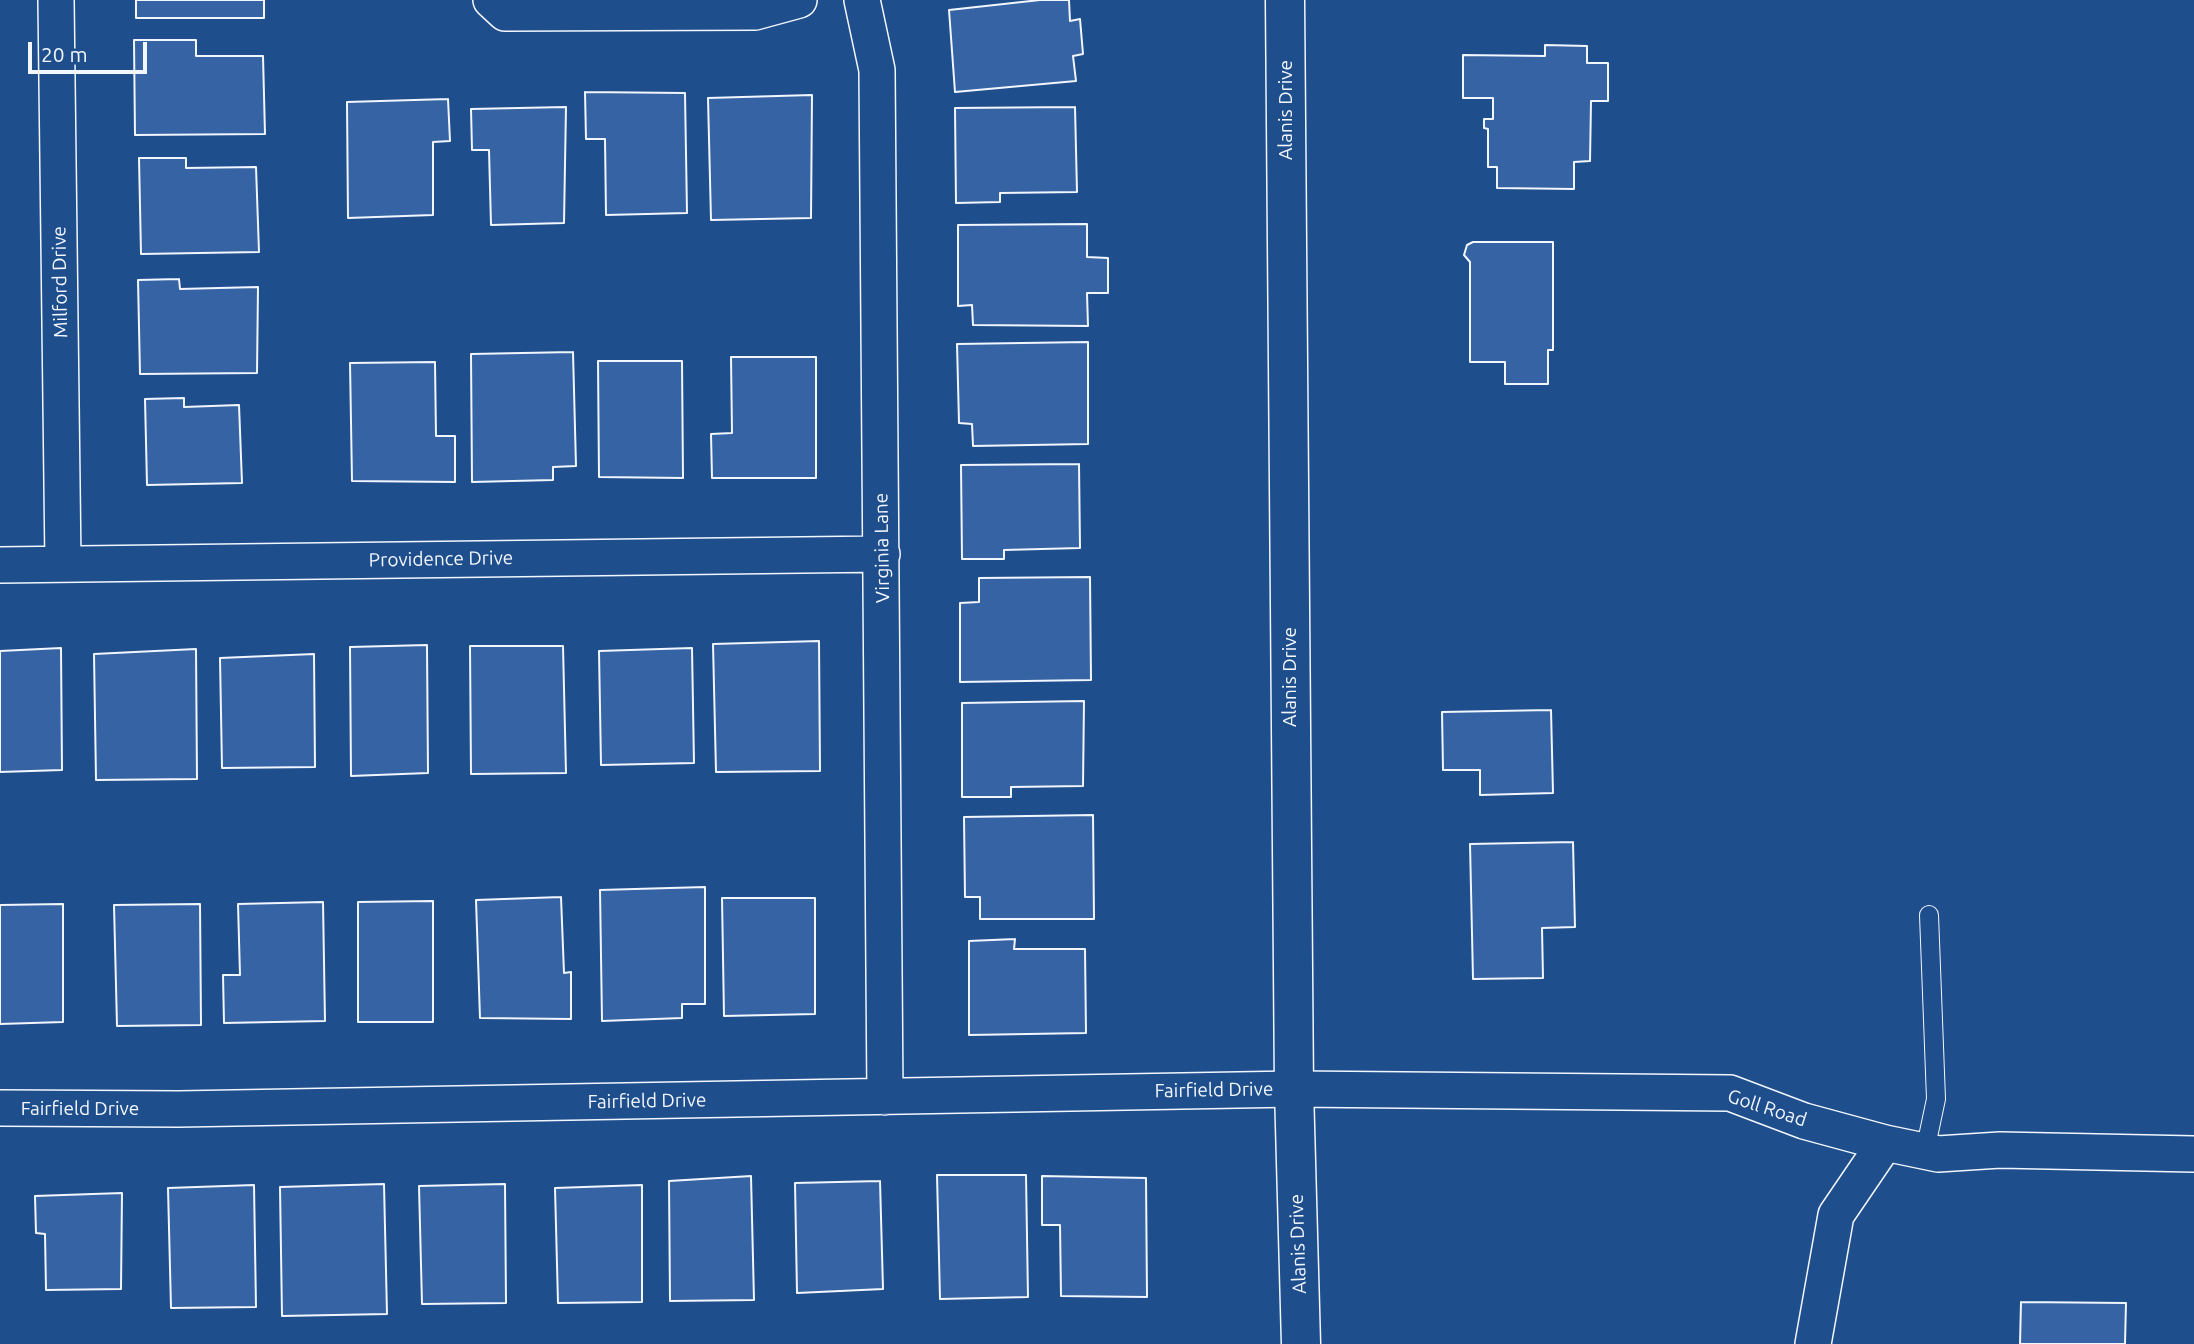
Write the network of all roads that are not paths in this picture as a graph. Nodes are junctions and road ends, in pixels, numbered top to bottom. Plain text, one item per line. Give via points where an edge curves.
1 (55, 0) edge
2 (491, 0) edge
3 (799, 0) edge
4 (862, 0) edge
5 (1284, 4) edge
6 (882, 554) junction
7 (0, 565) edge
8 (63, 565) junction
9 (1929, 915) dead end
10 (1294, 1089) junction
11 (885, 1097) junction
12 (0, 1108) edge
13 (1885, 1143) junction
14 (1925, 1152) junction
15 (2194, 1154) edge
16 (1301, 1344) edge
17 (1813, 1344) edge

1 - 8 street, Milford Drive
2 - 3 street via 505,13 755,12
4 - 6 street, Virginia Lane via 877,70
5 - 10 main road, Alanis Drive
6 - 8 street, Providence Drive
6 - 11 street, Virginia Lane
7 - 8 street, Providence Drive
9 - 14 lane via 1936,1099
10 - 11 street, Fairfield Drive
10 - 13 street, Goll Road via 1730,1093 1804,1121
10 - 16 main road, Alanis Drive
11 - 12 street, Fairfield Drive via 206,1109
13 - 14 street, Goll Road
13 - 17 street via 1836,1215
14 - 15 street, Goll Road

